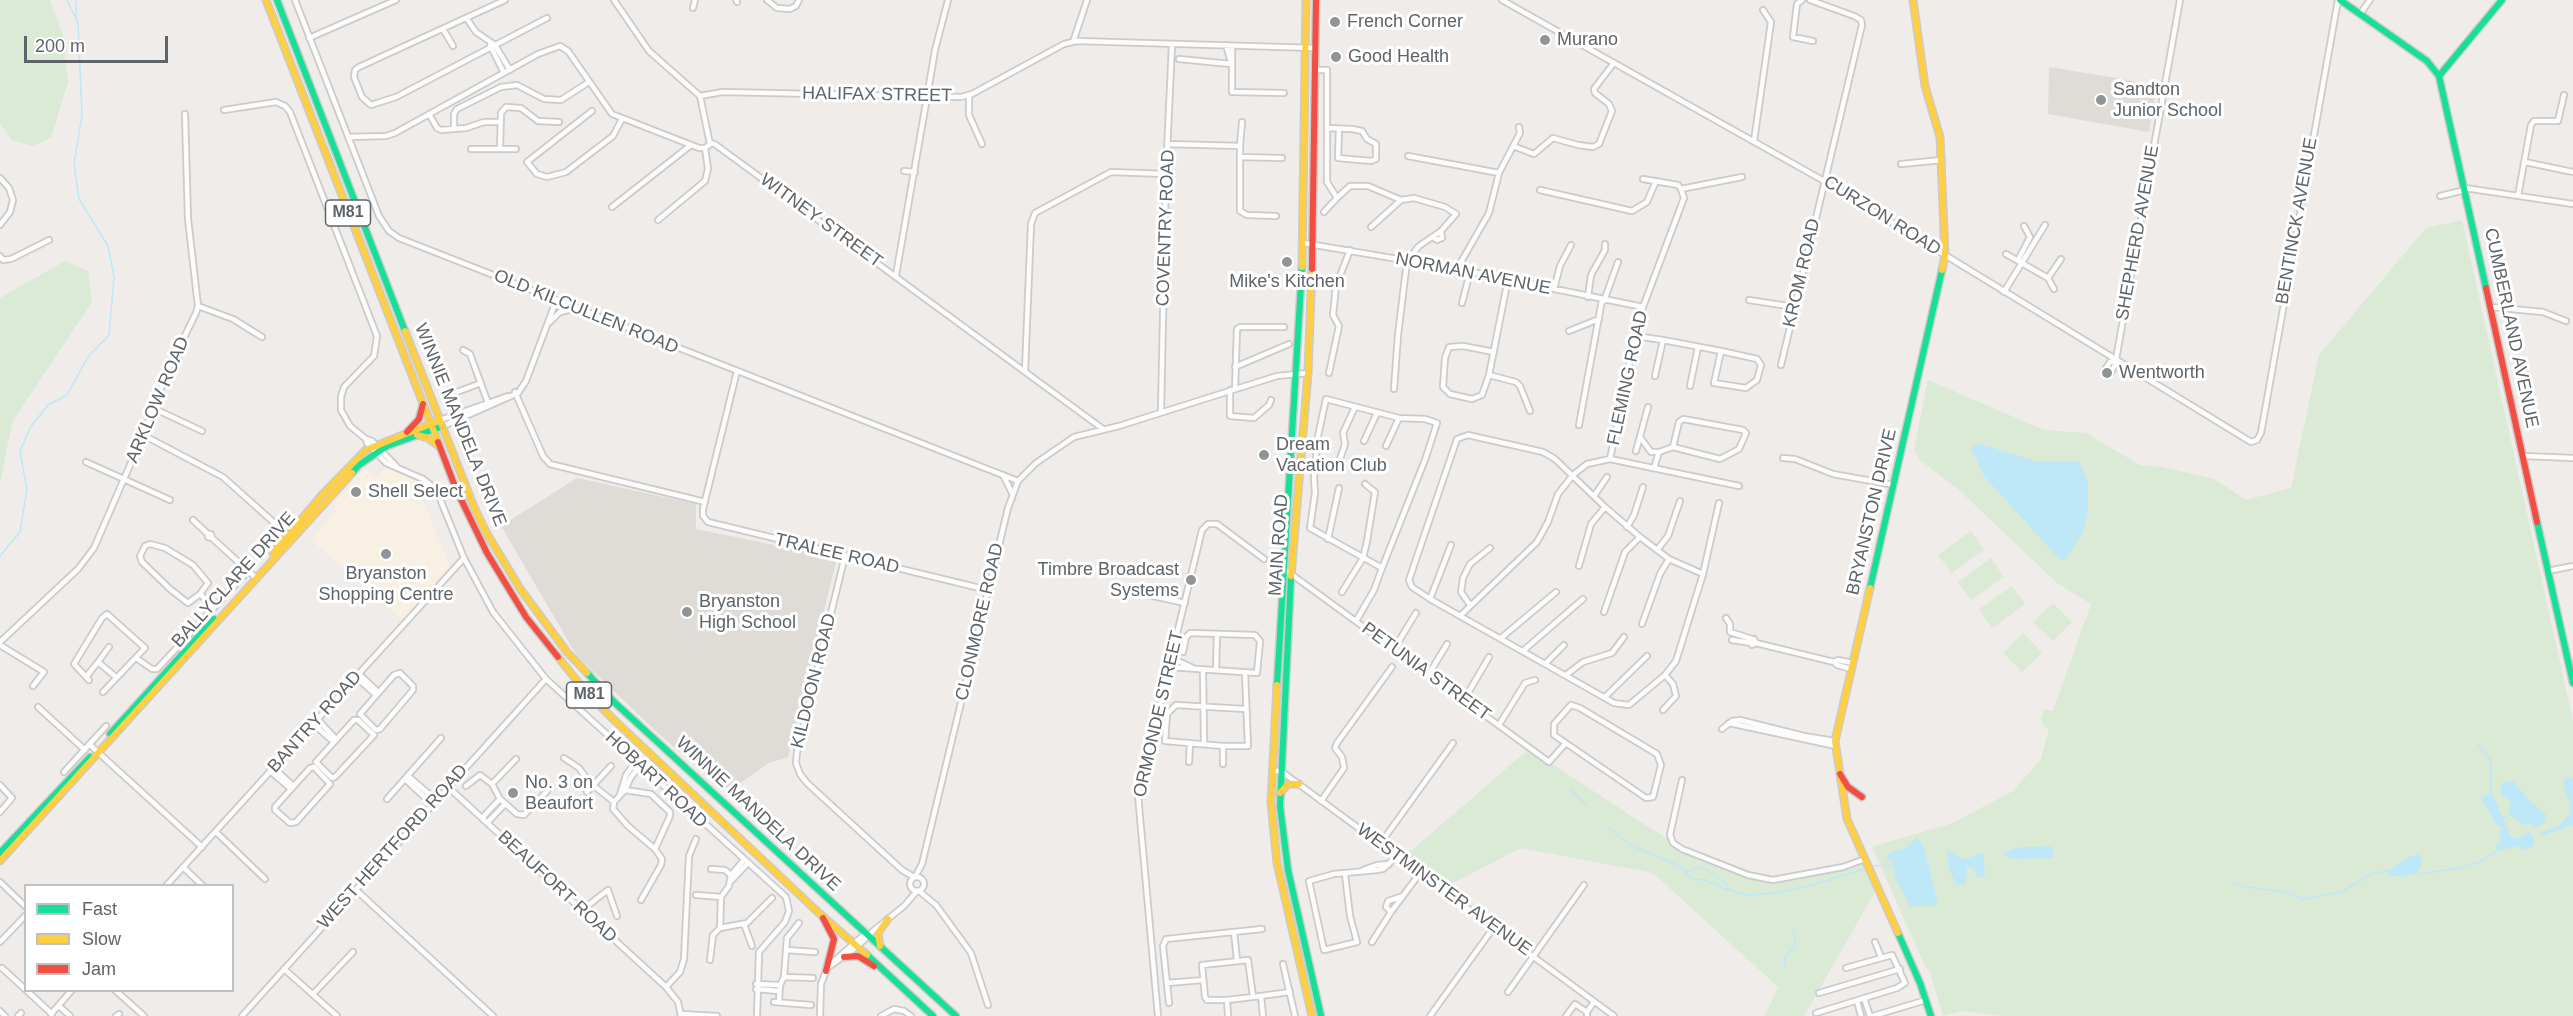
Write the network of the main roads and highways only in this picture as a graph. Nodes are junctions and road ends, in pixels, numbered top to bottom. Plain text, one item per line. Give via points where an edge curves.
1 (266, 0) edge
2 (277, 0) edge
3 (1306, 0) edge
4 (1316, 0) edge
5 (1913, 0) edge
6 (2339, 0) edge
7 (2502, 0) edge
8 (2439, 76) junction
9 (423, 404) junction
10 (441, 423) junction
11 (432, 426) junction
12 (407, 432) junction
13 (417, 435) junction
14 (439, 446) junction
15 (375, 448) junction
16 (2573, 683) edge
17 (97, 752) junction
18 (1838, 771) junction
19 (1299, 784) road end
20 (1280, 793) junction
21 (1862, 797) dead end
22 (0, 853) edge
23 (0, 861) edge
24 (820, 914) junction
25 (888, 919) road end
26 (881, 948) junction
27 (844, 957) road end
28 (828, 969) road end
29 (887, 974) junction
30 (933, 1016) edge
31 (956, 1016) edge
32 (1312, 1016) edge
33 (1321, 1016) edge
34 (1931, 1016) edge

1 - 9 main road, WINNIE MANDELA DRIVE / M81
2 - 10 main road, WINNIE MANDELA DRIVE / M81
3 - 32 main road, MAIN ROAD via 1303,243 1281,569 1271,818 1277,862
4 - 20 main road, MAIN ROAD via 1308,373
5 - 18 main road, BRYANSTON DRIVE via 1925,86 1938,127 1945,255 1835,744
6 - 8 main road via 2427,61
7 - 8 main road
8 - 16 main road, CUMBERLAND AVENUE
9 - 11 main road, WINNIE MANDELA DRIVE / M81
9 - 12 main road via 419,419
10 - 11 main road, BALLYCLARE DRIVE
10 - 26 main road, WINNIE MANDELA DRIVE / M81 via 486,532 517,585 567,652 614,702
11 - 12 main road, BALLYCLARE DRIVE
11 - 13 main road, BALLYCLARE DRIVE
11 - 14 main road, WINNIE MANDELA DRIVE / M81
12 - 15 main road, BALLYCLARE DRIVE
13 - 14 main road
13 - 15 main road, BALLYCLARE DRIVE
14 - 24 main road, WINNIE MANDELA DRIVE / M81 via 487,553 526,617 562,663 613,719
15 - 17 main road, BALLYCLARE DRIVE via 349,466
17 - 22 main road, BALLYCLARE DRIVE
17 - 23 main road, BALLYCLARE DRIVE
18 - 21 main road via 1848,787
18 - 34 main road, BRYANSTON DRIVE via 1847,819
19 - 20 main road via 1288,784
20 - 33 main road, MAIN ROAD via 1288,870
24 - 28 main road via 834,939
24 - 29 main road, WINNIE MANDELA DRIVE / M81
25 - 26 main road via 878,933
26 - 31 main road, WINNIE MANDELA DRIVE / M81
27 - 29 main road via 858,957
29 - 30 main road, WINNIE MANDELA DRIVE / M81

